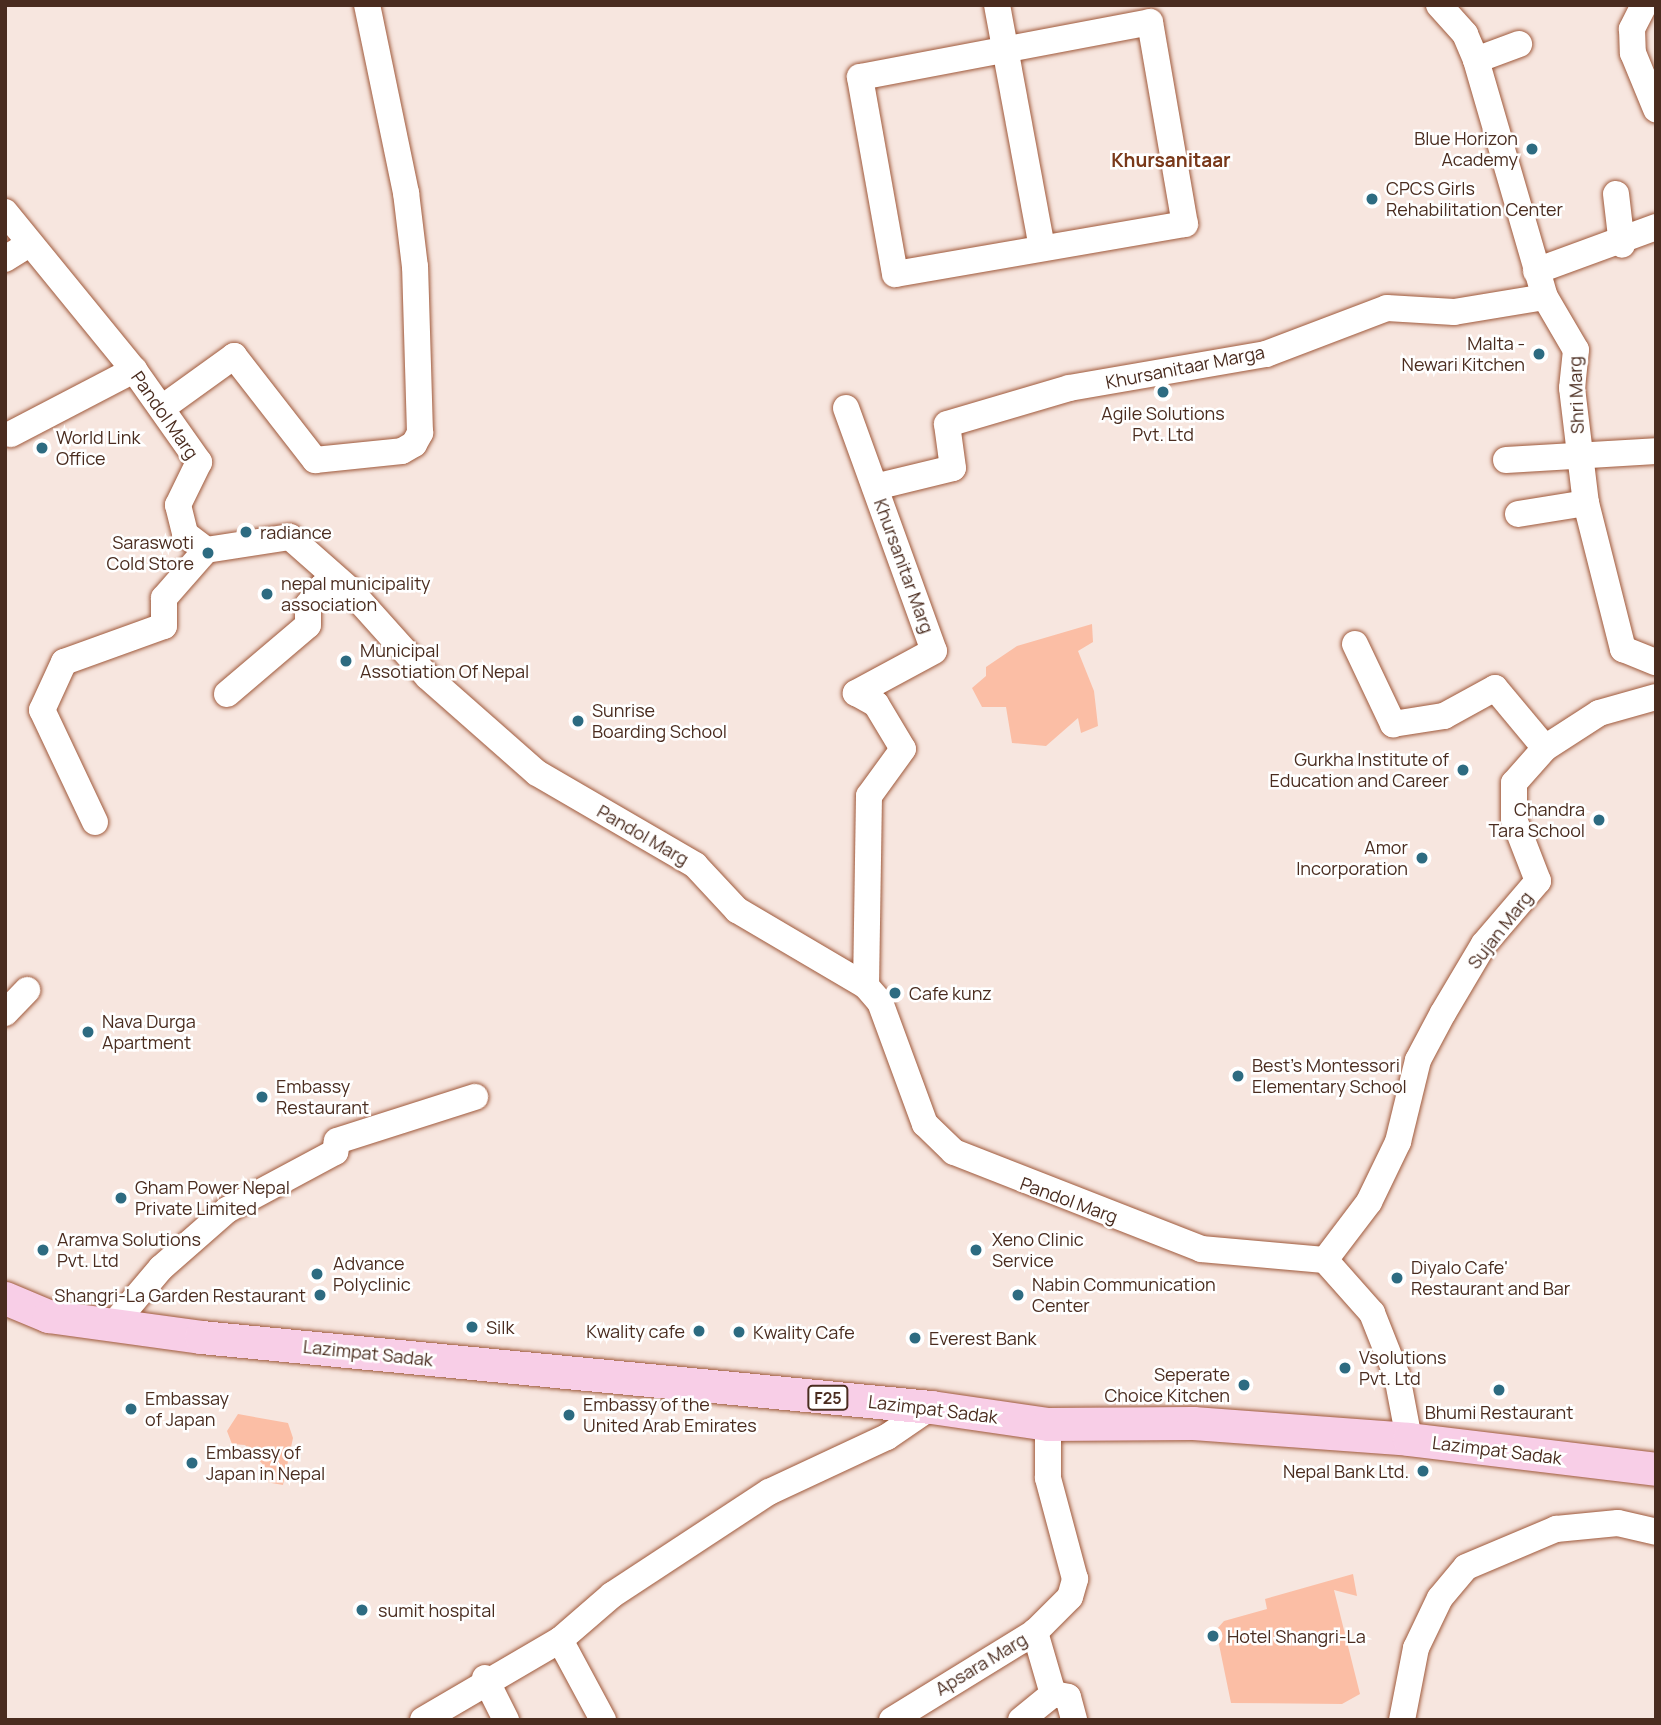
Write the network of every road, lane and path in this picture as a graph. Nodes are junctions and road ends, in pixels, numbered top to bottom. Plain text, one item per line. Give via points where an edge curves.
1 (367, 5) edge
2 (997, 5) edge
3 (1439, 5) edge
4 (1644, 5) edge
5 (1519, 44) dead end
6 (1005, 48) junction
7 (1476, 60) junction
8 (1656, 109) edge
9 (1616, 194) dead end
10 (5, 212) edge
11 (1656, 227) edge
12 (29, 244) junction
13 (1622, 245) junction
14 (1042, 247) junction
15 (5, 259) edge
16 (1536, 271) junction
17 (1545, 297) junction
18 (134, 370) junction
19 (162, 408) junction
20 (846, 408) dead end
21 (10, 434) dead end
22 (1591, 451) junction
23 (1656, 451) edge
24 (1506, 460) dead end
25 (875, 487) junction
26 (1586, 503) junction
27 (1518, 514) dead end
28 (206, 550) junction
29 (349, 589) junction
30 (1355, 644) dead end
31 (1656, 662) edge
32 (227, 694) dead end
33 (1656, 697) edge
34 (1545, 748) junction
35 (95, 822) dead end
36 (866, 986) junction
37 (27, 990) dead end
38 (5, 1013) edge
39 (475, 1097) dead end
40 (1325, 1259) junction
41 (5, 1298) edge
42 (112, 1326) junction
43 (931, 1407) junction
44 (1048, 1424) junction
45 (1409, 1439) junction
46 (1656, 1469) edge
47 (1656, 1532) edge
48 (1035, 1632) junction
49 (559, 1640) junction
50 (485, 1678) junction
51 (1053, 1695) junction
52 (424, 1720) edge
53 (506, 1720) edge
54 (603, 1720) edge
55 (892, 1720) edge
56 (1021, 1720) edge
57 (1074, 1720) edge
58 (1402, 1720) edge

1 - 19 street via 402,171 415,267 419,433 414,444 402,451 316,460 234,356
2 - 6 street
3 - 7 street, Shri Marg via 1465,34
4 - 8 street via 1632,29 1633,53
5 - 7 street
6 - 14 street
6 - 14 street via 1150,22 1185,224
6 - 14 street via 860,77 895,274
7 - 16 street, Shri Marg
9 - 13 street
10 - 12 street, Pandol Marg
11 - 13 street
12 - 15 street
12 - 18 street, Pandol Marg
13 - 16 street
16 - 17 street, Shri Marg
17 - 22 street, Shri Marg via 1576,349
17 - 25 street, Khursanitaar Marga via 1454,312 1387,308 1266,354 1069,388 947,424 953,468
18 - 19 street, Pandol Marg
18 - 21 street
19 - 28 street, Pandol Marg via 199,462 177,515 185,534
20 - 25 street, Khursanitar Marg
22 - 23 street
22 - 24 street
22 - 26 street, Shri Marg
25 - 36 street, Khursanitar Marg via 934,651 856,694 876,704 903,749 869,796
26 - 27 street
26 - 31 street, Shri Marg via 1623,649
28 - 29 street, Pandol Marg via 290,537
28 - 35 street via 164,598 164,626 64,662 42,710
29 - 32 street via 322,587 308,605 308,625
29 - 36 street, Pandol Marg via 428,677 537,773 695,865 737,910
30 - 34 street via 1393,724 1444,716 1495,688
33 - 34 street, Sujan Marg via 1599,713
34 - 40 street, Sujan Marg via 1514,783 1512,805 1538,881 1484,944 1443,1013 1418,1060 1398,1142 1381,1178
36 - 40 street, Pandol Marg via 880,1002 925,1124 954,1152 1201,1250
37 - 38 street
39 - 42 street via 337,1141 335,1152 227,1210 161,1268
40 - 45 street via 1372,1313 1397,1376
41 - 42 main road, Lazimpat Sadak / F25 via 48,1316
42 - 43 main road, Lazimpat Sadak / F25
43 - 44 main road, Lazimpat Sadak / F25
43 - 49 street via 887,1437 757,1499 612,1595
44 - 45 main road, Lazimpat Sadak / F25 via 1193,1423
44 - 48 street, Apsara Marg via 1048,1478 1075,1579 1070,1597
45 - 46 main road, Lazimpat Sadak / F25
47 - 58 street via 1618,1523 1556,1529 1466,1567 1440,1598 1416,1648
48 - 51 street
48 - 55 street, Apsara Marg
49 - 50 street
49 - 54 street
50 - 52 street
50 - 53 street
51 - 56 street
51 - 57 street via 1068,1697

